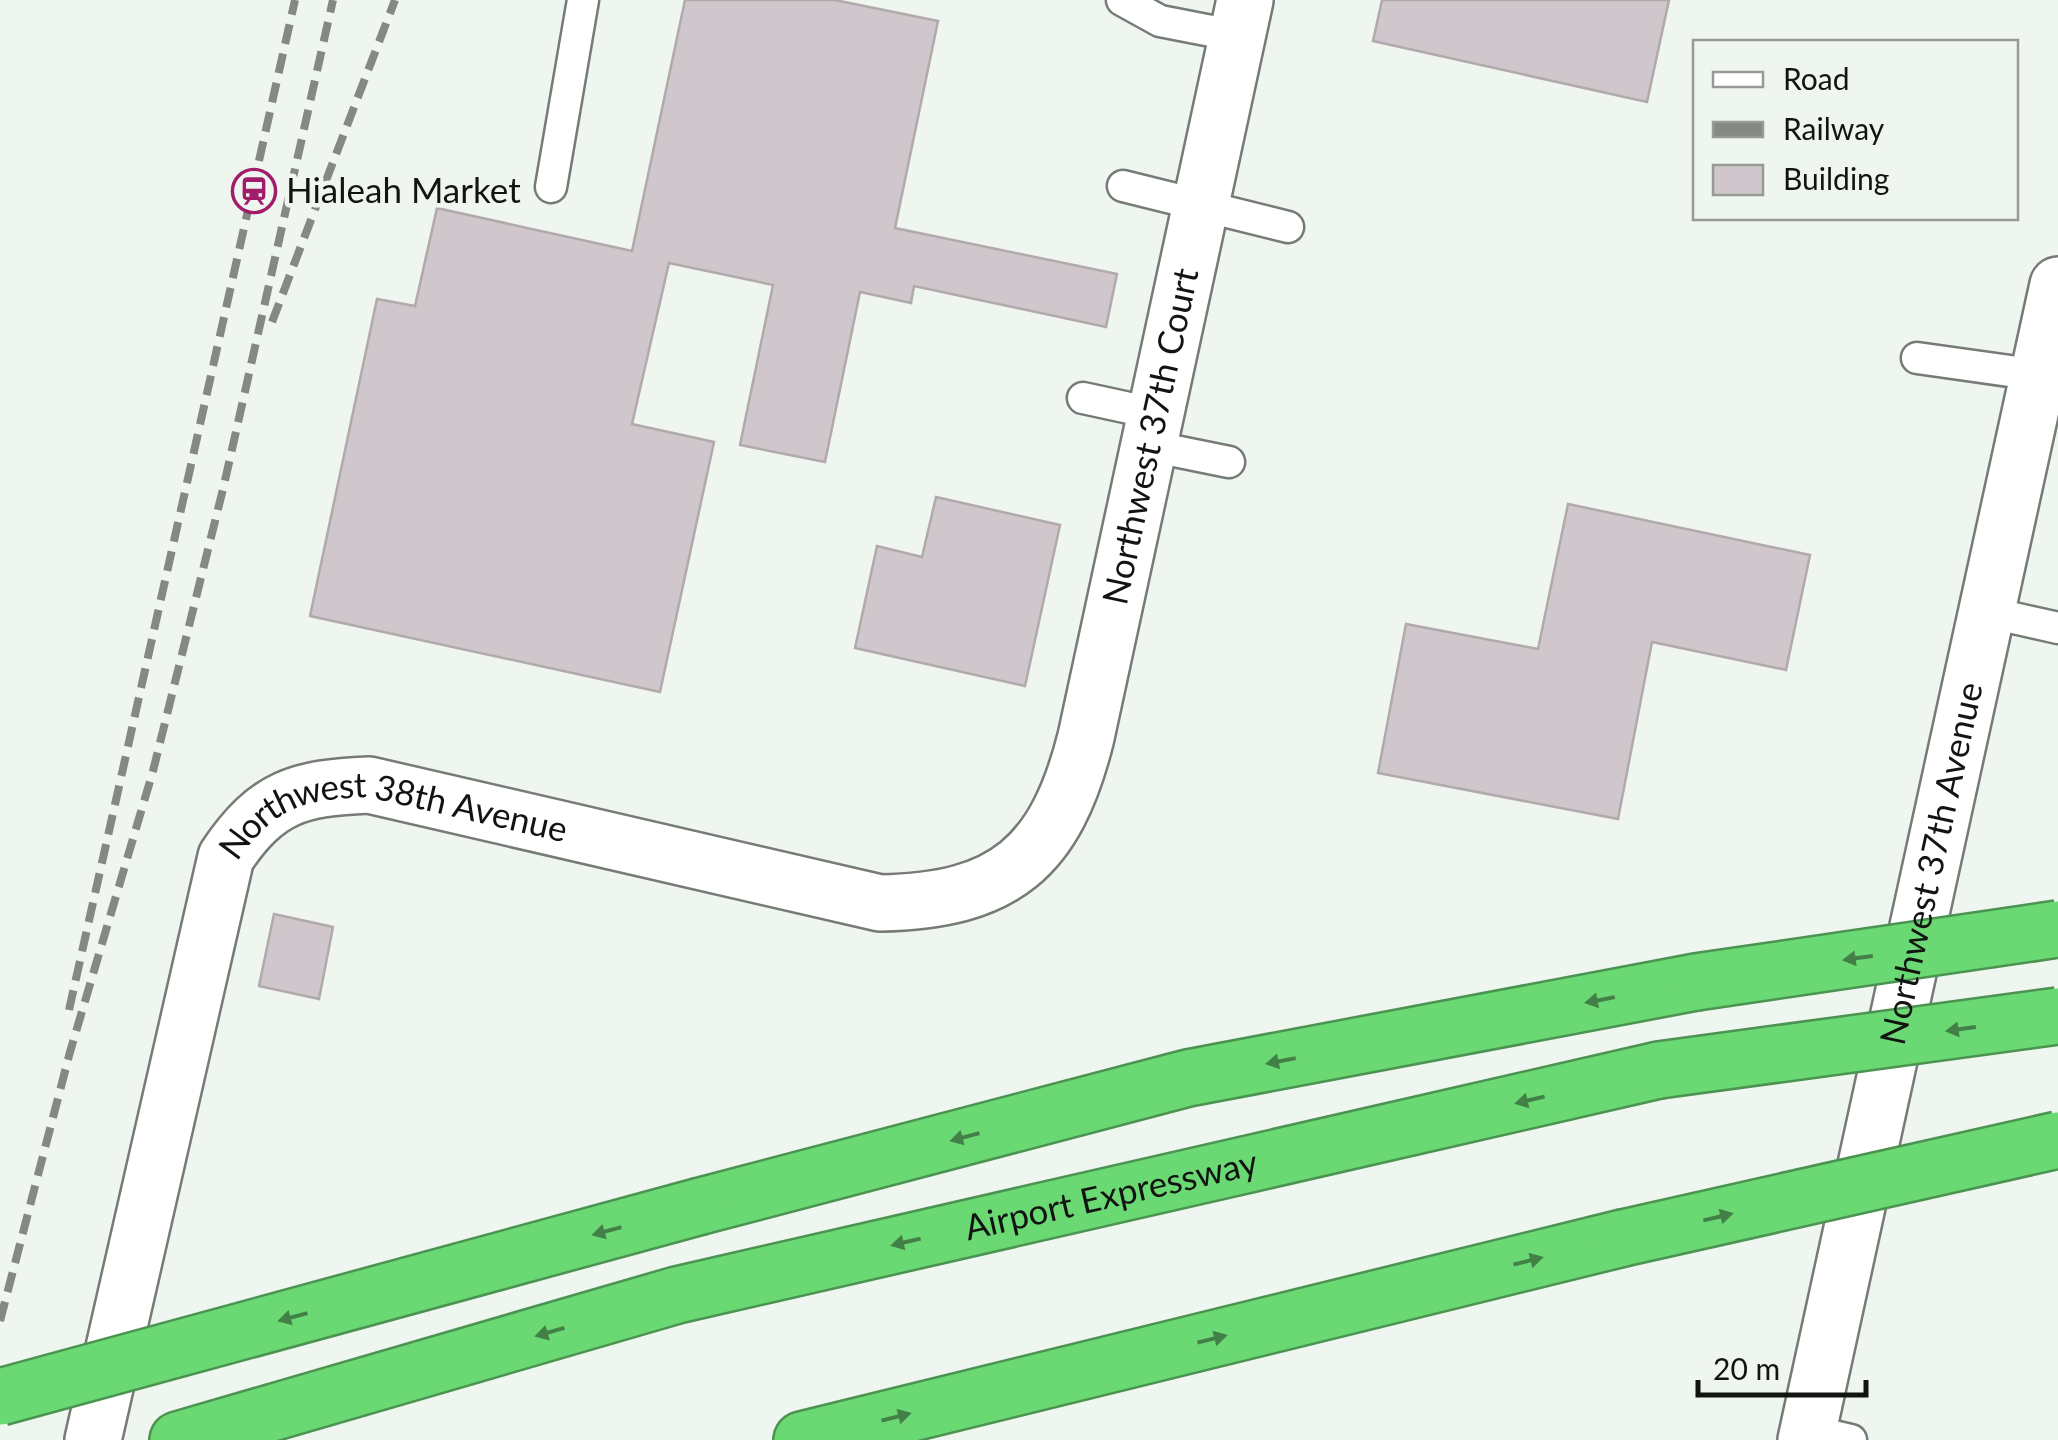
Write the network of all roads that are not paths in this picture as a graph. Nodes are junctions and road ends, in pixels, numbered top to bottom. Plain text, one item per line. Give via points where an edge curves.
1 (583, 0) edge
2 (1122, 0) edge
3 (1241, 18) edge
4 (1122, 186) dead end
5 (552, 187) dead end
6 (1202, 205) junction
7 (1288, 227) dead end
8 (2058, 285) edge
9 (1917, 358) dead end
10 (2048, 376) edge
11 (1084, 398) dead end
12 (1153, 430) junction
13 (1229, 462) dead end
14 (1987, 612) junction
15 (2058, 628) edge
16 (1027, 857) joint
17 (2058, 929) edge
18 (2058, 1016) edge
19 (2058, 1140) edge
20 (0, 1397) edge
21 (1822, 1437) edge
22 (93, 1440) edge
23 (178, 1440) edge
24 (802, 1440) edge

1 - 5 lane
2 - 3 lane via 1160,21
3 - 6 street, Northwest 37th Court
4 - 6 lane
6 - 7 lane
6 - 12 street, Northwest 37th Court
8 - 10 street, Northwest 37th Avenue
9 - 10 lane
10 - 14 street, Northwest 37th Avenue
11 - 12 lane
12 - 13 lane
12 - 16 street, Northwest 37th Court via 1077,773 1063,809
14 - 15 lane
14 - 21 street, Northwest 37th Avenue
16 - 22 street, Northwest 38th Avenue via 967,894 880,903 370,785 318,788 274,802 226,857
17 -> 20 highway, bridge via 1696,982 1188,1078
18 -> 23 highway, Airport Expressway, bridge via 1659,1070 677,1295
24 -> 19 highway, bridge via 1622,1238

